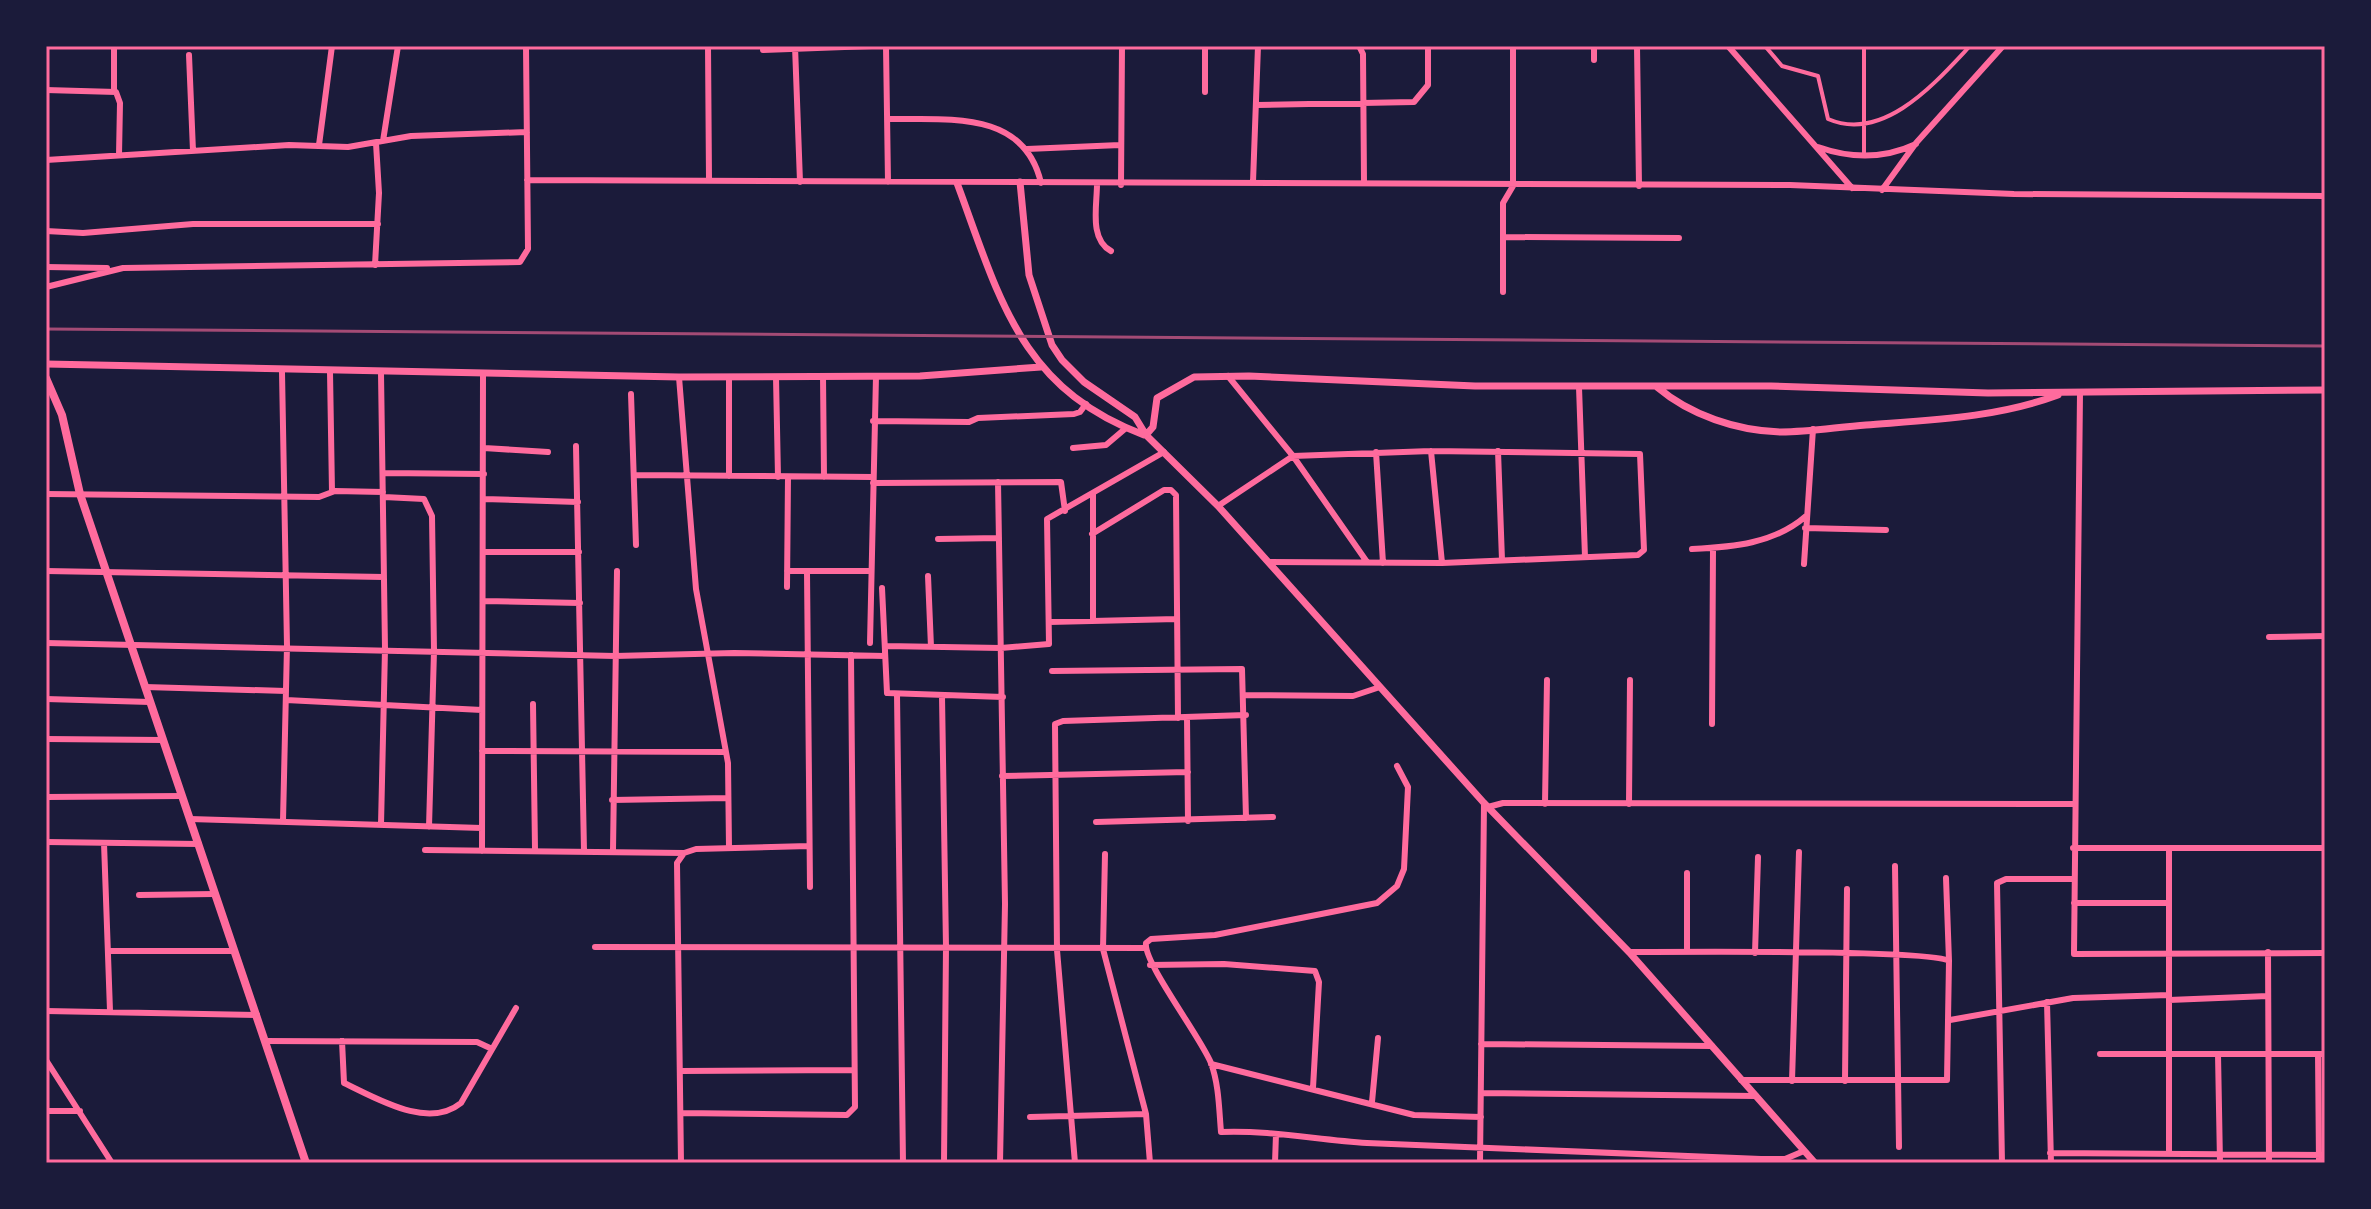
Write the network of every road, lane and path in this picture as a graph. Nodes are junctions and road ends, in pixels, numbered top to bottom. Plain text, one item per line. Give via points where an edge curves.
1 (114, 46) edge
2 (332, 46) edge
3 (398, 46) edge
4 (526, 46) edge
5 (708, 46) edge
6 (872, 46) edge
7 (886, 46) edge
8 (1122, 46) edge
9 (1205, 46) edge
10 (1258, 46) edge
11 (1359, 46) edge
12 (1428, 46) edge
13 (1513, 46) edge
14 (1594, 46) edge
15 (1637, 46) edge
16 (1728, 46) edge
17 (1765, 46) edge
18 (1864, 46) edge
19 (1970, 46) edge
20 (2003, 46) edge
21 (795, 47) edge
22 (763, 50) dead end
23 (189, 55) dead end
24 (1594, 60) dead end
25 (46, 90) edge
26 (114, 91) junction
27 (1205, 92) dead end
28 (1363, 103) junction
29 (1257, 105) junction
30 (887, 119) junction
31 (1864, 121) junction
32 (527, 132) junction
33 (380, 142) junction
34 (1916, 143) junction
35 (319, 145) junction
36 (1120, 145) junction
37 (1815, 146) junction
38 (1027, 149) junction
39 (193, 151) junction
40 (119, 155) junction
41 (1864, 156) junction
42 (46, 160) edge
43 (527, 180) junction
44 (709, 180) junction
45 (800, 182) junction
46 (888, 182) junction
47 (1020, 182) junction
48 (1253, 182) junction
49 (957, 183) junction
50 (1041, 183) junction
51 (1364, 183) junction
52 (1097, 184) junction
53 (1121, 185) junction
54 (1513, 186) junction
55 (1639, 186) junction
56 (1853, 189) junction
57 (1882, 190) junction
58 (2325, 196) edge
59 (378, 224) junction
60 (46, 231) edge
61 (1503, 237) junction
62 (1679, 238) dead end
63 (1111, 251) dead end
64 (375, 265) junction
65 (46, 267) edge
66 (123, 268) junction
67 (46, 287) edge
68 (1503, 292) dead end
69 (46, 364) edge
70 (1041, 367) junction
71 (282, 372) junction
72 (330, 372) junction
73 (381, 373) junction
74 (483, 375) junction
75 (823, 376) junction
76 (876, 376) junction
77 (1228, 376) junction
78 (679, 377) junction
79 (729, 377) junction
80 (776, 377) junction
81 (46, 378) edge
82 (1579, 387) junction
83 (1657, 387) junction
84 (2325, 390) edge
85 (2063, 393) junction
86 (2080, 393) junction
87 (631, 394) dead end
88 (1086, 404) junction
89 (873, 421) junction
90 (1126, 428) junction
91 (1813, 429) junction
92 (1146, 435) junction
93 (576, 446) dead end
94 (484, 448) junction
95 (1073, 448) dead end
96 (1431, 451) junction
97 (1498, 451) junction
98 (548, 452) dead end
99 (1164, 452) junction
100 (1376, 452) junction
101 (1580, 453) junction
102 (1293, 456) junction
103 (383, 473) junction
104 (484, 474) junction
105 (634, 475) junction
106 (685, 476) junction
107 (729, 476) junction
108 (778, 477) junction
109 (788, 477) junction
110 (824, 477) junction
111 (873, 480) junction
112 (998, 482) junction
113 (332, 492) junction
114 (46, 494) edge
115 (80, 494) junction
116 (1093, 494) junction
117 (384, 495) junction
118 (283, 497) junction
119 (484, 499) junction
120 (578, 502) junction
121 (1218, 506) junction
122 (1065, 511) junction
123 (1806, 516) junction
124 (1805, 528) junction
125 (1886, 530) dead end
126 (1092, 534) junction
127 (999, 538) junction
128 (938, 539) dead end
129 (636, 545) dead end
130 (1713, 548) junction
131 (1692, 549) dead end
132 (484, 552) junction
133 (579, 552) junction
134 (1585, 557) junction
135 (1502, 560) junction
136 (1269, 562) junction
137 (1367, 563) junction
138 (1383, 563) junction
139 (1442, 563) junction
140 (1804, 564) dead end
141 (46, 571) edge
142 (106, 571) junction
143 (617, 571) dead end
144 (787, 571) junction
145 (871, 571) junction
146 (807, 572) junction
147 (928, 576) dead end
148 (285, 577) junction
149 (384, 577) junction
150 (787, 587) dead end
151 (882, 588) dead end
152 (484, 601) junction
153 (580, 603) junction
154 (1177, 619) junction
155 (1093, 621) junction
156 (1049, 622) junction
157 (2325, 636) edge
158 (2269, 637) dead end
159 (46, 643) edge
160 (870, 643) dead end
161 (131, 644) junction
162 (287, 646) junction
163 (885, 646) junction
164 (931, 647) junction
165 (1001, 648) junction
166 (385, 649) junction
167 (434, 651) junction
168 (483, 653) junction
169 (710, 654) junction
170 (580, 655) junction
171 (807, 655) junction
172 (851, 655) junction
173 (615, 656) junction
174 (885, 656) junction
175 (1178, 669) junction
176 (1052, 671) dead end
177 (1547, 680) dead end
178 (1630, 680) dead end
179 (145, 687) junction
180 (1380, 687) junction
181 (286, 691) junction
182 (897, 694) junction
183 (1245, 695) junction
184 (942, 696) junction
185 (1003, 697) junction
186 (46, 699) edge
187 (286, 700) junction
188 (150, 702) junction
189 (533, 704) dead end
190 (384, 705) junction
191 (433, 708) junction
192 (482, 710) junction
193 (1246, 715) junction
194 (1187, 717) junction
195 (1178, 718) junction
196 (1712, 724) dead end
197 (46, 739) edge
198 (163, 740) junction
199 (482, 751) junction
200 (533, 751) junction
201 (582, 751) junction
202 (615, 752) junction
203 (726, 752) junction
204 (1397, 766) dead end
205 (1188, 772) junction
206 (1055, 775) junction
207 (1002, 776) junction
208 (182, 796) junction
209 (46, 797) edge
210 (728, 798) junction
211 (612, 800) junction
212 (1545, 804) junction
213 (1629, 804) junction
214 (2074, 804) junction
215 (1486, 805) junction
216 (1273, 817) dead end
217 (1246, 818) junction
218 (190, 819) junction
219 (283, 821) junction
220 (1188, 821) junction
221 (1096, 822) dead end
222 (381, 825) junction
223 (429, 827) junction
224 (482, 828) junction
225 (46, 842) edge
226 (104, 843) junction
227 (199, 844) junction
228 (809, 846) junction
229 (729, 848) junction
230 (2073, 848) junction
231 (2169, 848) junction
232 (2325, 848) edge
233 (535, 849) junction
234 (425, 850) dead end
235 (482, 851) junction
236 (584, 851) junction
237 (613, 851) junction
238 (1799, 852) dead end
239 (684, 853) junction
240 (1105, 854) dead end
241 (1758, 857) dead end
242 (1895, 866) dead end
243 (1687, 873) dead end
244 (1946, 878) dead end
245 (2073, 879) junction
246 (810, 887) dead end
247 (1847, 889) dead end
248 (215, 894) junction
249 (139, 895) dead end
250 (2074, 903) junction
251 (2169, 903) junction
252 (595, 947) dead end
253 (946, 947) junction
254 (900, 948) junction
255 (1003, 948) junction
256 (1145, 948) junction
257 (678, 949) junction
258 (853, 949) junction
259 (1103, 949) junction
260 (1057, 950) junction
261 (108, 951) junction
262 (234, 951) junction
263 (1629, 952) junction
264 (1687, 952) junction
265 (2268, 952) junction
266 (1755, 953) junction
267 (1796, 953) junction
268 (2325, 953) edge
269 (1846, 954) junction
270 (2169, 954) junction
271 (1895, 955) junction
272 (1949, 961) junction
273 (1150, 965) junction
274 (2268, 996) junction
275 (2169, 997) junction
276 (2047, 1002) junction
277 (516, 1008) dead end
278 (46, 1011) edge
279 (110, 1011) junction
280 (1999, 1011) junction
281 (257, 1015) junction
282 (1950, 1020) junction
283 (1378, 1038) dead end
284 (265, 1041) junction
285 (342, 1041) junction
286 (1481, 1044) junction
287 (1712, 1046) junction
288 (490, 1048) junction
289 (2100, 1054) dead end
290 (2169, 1054) junction
291 (2218, 1054) junction
292 (2268, 1054) junction
293 (2321, 1054) edge
294 (46, 1060) edge
295 (1211, 1063) junction
296 (854, 1070) junction
297 (681, 1071) junction
298 (1741, 1080) junction
299 (1792, 1081) junction
300 (1845, 1081) junction
301 (1896, 1081) junction
302 (1313, 1088) junction
303 (1481, 1093) junction
304 (1756, 1096) junction
305 (1372, 1102) junction
306 (46, 1111) edge
307 (80, 1111) junction
308 (681, 1113) junction
309 (1146, 1114) junction
310 (1072, 1116) junction
311 (1030, 1117) dead end
312 (1481, 1117) junction
313 (1276, 1134) junction
314 (1480, 1145) junction
315 (1899, 1147) dead end
316 (1804, 1151) junction
317 (2050, 1153) junction
318 (2169, 1154) junction
319 (2220, 1154) junction
320 (2321, 1158) edge
321 (2269, 1159) edge
322 (112, 1163) edge
323 (306, 1163) edge
324 (681, 1163) edge
325 (903, 1163) edge
326 (944, 1163) edge
327 (1000, 1163) edge
328 (1075, 1163) edge
329 (1150, 1163) edge
330 (1275, 1163) edge
331 (1480, 1163) edge
332 (1815, 1163) edge
333 (2002, 1163) edge
334 (2051, 1163) edge
335 (2220, 1163) edge

1 - 26 street
2 - 35 street
3 - 33 street
4 - 32 street
5 - 44 street
6 - 21 street
7 - 30 street
8 - 36 street
9 - 27 street
10 - 29 street
11 - 28 street
12 - 28 street via 1428,85 1420,99
13 - 54 street
14 - 24 street
15 - 55 street
16 - 37 street
17 - 31 street via 1782,66 1818,76 1828,119
18 - 31 street
19 - 31 street via 1909,105
20 - 34 street
21 - 22 street
21 - 45 street
23 - 39 street
25 - 26 street
26 - 40 street via 120,103
28 - 29 street
28 - 51 street
29 - 48 street
30 - 38 street via 957,120 1005,129
30 - 46 street
31 - 41 street
32 - 33 street
32 - 43 street
33 - 35 street
33 - 59 street
34 - 41 street via 1887,155
34 - 57 street
35 - 39 street
36 - 38 street
36 - 53 street
37 - 41 street
37 - 56 street
38 - 50 street
39 - 40 street
40 - 42 street
43 - 44 street
43 - 64 street via 528,249 520,262
44 - 45 street
45 - 46 street
46 - 49 street
47 - 49 street
47 - 50 street
47 - 92 street via 1029,275 1052,345 1084,382 1135,417
48 - 51 street
48 - 53 street
49 - 70 street via 1018,338
50 - 52 street
51 - 54 street
52 - 53 street
52 - 63 street via 1096,236
54 - 55 street
54 - 61 street via 1503,203
55 - 56 street
56 - 57 street
57 - 58 street
59 - 60 street
59 - 64 street
61 - 62 street
61 - 68 street
64 - 66 street
65 - 66 street
66 - 67 street
69 - 71 street
70 - 76 street
70 - 88 street
71 - 72 street
71 - 118 street
72 - 73 street
72 - 113 street
73 - 74 street
73 - 103 street
74 - 78 street
74 - 94 street
75 - 76 street
75 - 80 street
75 - 110 street
76 - 89 street
77 - 82 street
77 - 92 street via 1194,377 1177,384 1154,402 1153,427
77 - 102 street
78 - 79 street
78 - 106 street
79 - 80 street
79 - 107 street
80 - 108 street
81 - 115 main road via 62,415
82 - 83 street
82 - 101 street
83 - 85 street
83 - 91 street via 1715,420 1780,432
84 - 86 street
85 - 86 street
85 - 91 street via 2027,406 1955,418
86 - 214 street
87 - 105 street
88 - 89 street via 1074,414 969,422
88 - 90 street
89 - 111 street
90 - 92 street
90 - 95 street via 1106,445
91 - 123 street
92 - 99 street
93 - 120 street
94 - 98 street
94 - 104 street
96 - 97 street
96 - 100 street
96 - 139 street
97 - 101 street
97 - 135 street
99 - 116 street
99 - 121 street
100 - 102 street
100 - 138 street
101 - 134 street
101 - 134 street via 1640,454 1644,552
102 - 121 street
102 - 137 street
103 - 104 street
103 - 117 street
104 - 119 street
105 - 106 street
105 - 129 street
106 - 107 street
106 - 169 street via 696,589
107 - 108 street
108 - 109 street
109 - 110 street
109 - 144 street
110 - 111 street
111 - 112 street
111 - 145 street
112 - 122 street via 1061,482
112 - 127 street
113 - 117 street
113 - 118 street
114 - 115 street
115 - 118 street
115 - 142 main road
116 - 122 street
116 - 126 street
117 - 149 street
117 - 167 street via 424,499 430,506
118 - 148 street
119 - 120 street
119 - 132 street
120 - 133 street
121 - 136 street
122 - 156 street via 1047,522
123 - 124 street
123 - 130 street via 1787,530 1746,545
124 - 125 street
124 - 140 street
126 - 154 street via 1164,490 1173,492
126 - 155 street
127 - 128 street
127 - 165 street
130 - 131 street
130 - 196 street
132 - 133 street
132 - 152 street
133 - 153 street
134 - 135 street
135 - 139 street
136 - 137 street
136 - 180 street
137 - 138 street
138 - 139 street
141 - 142 street
142 - 148 street
142 - 161 main road
143 - 173 street
144 - 146 street
144 - 150 street
145 - 146 street
145 - 160 street
146 - 171 street
147 - 164 street
148 - 149 street
148 - 162 street
149 - 166 street
151 - 163 street
152 - 153 street
152 - 168 street
153 - 170 street
154 - 155 street
154 - 175 street
155 - 156 street
156 - 165 street via 1049,644
157 - 158 street
159 - 161 street
161 - 162 street
161 - 179 main road
162 - 166 street
162 - 181 street
163 - 164 street
163 - 174 street
164 - 165 street
165 - 185 street
166 - 167 street
166 - 190 street
167 - 168 street
167 - 191 street
168 - 170 street
168 - 192 street
169 - 171 street
169 - 173 street
169 - 203 street
170 - 173 street
170 - 201 street
171 - 172 street
171 - 228 street
172 - 174 street
172 - 258 street
173 - 202 street
174 - 182 street via 887,693
175 - 176 street
175 - 183 street via 1240,668
175 - 195 street
177 - 212 street
178 - 213 street
179 - 181 street
179 - 188 main road
180 - 183 street via 1353,696
180 - 215 street
181 - 187 street
182 - 184 street
182 - 254 street
183 - 193 street
184 - 185 street
184 - 253 street
185 - 207 street
186 - 188 street
187 - 190 street
187 - 219 street
188 - 198 main road
189 - 200 street
190 - 191 street
190 - 222 street
191 - 192 street
191 - 223 street
192 - 199 street
193 - 194 street
193 - 217 street
194 - 195 street
194 - 205 street
195 - 206 street via 1057,723
197 - 198 street
198 - 208 main road
199 - 200 street
199 - 224 street
200 - 201 street
200 - 233 street
201 - 202 street
201 - 236 street
202 - 203 street
202 - 211 street
203 - 210 street
204 - 256 street via 1408,787 1404,869 1388,895 1375,904 1215,935 1151,939
205 - 206 street
205 - 220 street
206 - 207 street
206 - 260 street
207 - 255 street
208 - 209 street
208 - 218 main road
210 - 211 street
210 - 229 street
211 - 237 street
212 - 213 street
212 - 215 street
213 - 214 street
214 - 230 street
215 - 263 street
215 - 286 street
216 - 217 street
217 - 220 street
218 - 219 street
218 - 227 main road
219 - 222 street
220 - 221 street
222 - 223 street
223 - 224 street
224 - 235 street
225 - 226 street
226 - 227 street
226 - 261 street
227 - 248 main road
228 - 229 street
228 - 246 street
229 - 239 street
230 - 231 street
230 - 245 street
231 - 232 street
231 - 251 street
233 - 235 street
233 - 236 street
234 - 235 street
236 - 237 street
237 - 239 street
238 - 267 street
239 - 257 street via 676,868
240 - 259 street
241 - 266 street
242 - 271 street
243 - 264 street
244 - 272 street
245 - 250 street
245 - 280 street via 1998,881
247 - 269 street
248 - 249 street
248 - 262 main road
250 - 251 street
250 - 270 street via 2075,955
251 - 270 street
252 - 257 street
253 - 254 street
253 - 255 street
253 - 326 street
254 - 258 street
254 - 325 street
255 - 260 street
255 - 327 street
256 - 259 street
256 - 273 street
257 - 258 street
257 - 297 street
258 - 296 street
259 - 260 street
259 - 309 street
260 - 310 street
261 - 262 street
261 - 279 street
262 - 281 main road
263 - 264 street
263 - 287 street
264 - 266 street
265 - 268 street
265 - 270 street
265 - 274 street
266 - 267 street
267 - 269 street
267 - 299 street
269 - 271 street
269 - 300 street
270 - 275 street
271 - 272 street
271 - 301 street
272 - 282 street
273 - 295 street
273 - 302 street via 1315,971 1319,982
274 - 275 street
274 - 292 street
275 - 276 street
275 - 290 street
276 - 280 street
276 - 317 street
277 - 288 street
278 - 279 street
279 - 281 street
280 - 282 street
280 - 333 street
281 - 284 main road
282 - 301 street via 1949,1078
283 - 305 street
284 - 285 street
284 - 323 main road
285 - 288 street via 477,1042
285 - 288 street via 344,1083 406,1111 454,1109
286 - 287 street
286 - 303 street
287 - 298 street
289 - 290 street
290 - 291 street
290 - 318 street
291 - 292 street
291 - 319 street
292 - 293 street
292 - 321 street
293 - 320 street
294 - 307 street
295 - 302 street
295 - 313 street via 1221,1132
296 - 297 street
296 - 308 street via 855,1107 847,1115
297 - 308 street
298 - 299 street
298 - 304 street
299 - 300 street
300 - 301 street
301 - 315 street
302 - 305 street
303 - 304 street
303 - 312 street
304 - 316 street
305 - 312 street via 1428,1117
306 - 307 street
307 - 322 street
308 - 324 street
309 - 310 street
309 - 329 street
310 - 311 street
310 - 328 street
312 - 314 street
313 - 314 street via 1355,1143
313 - 330 street
314 - 316 street via 1761,1159 1785,1159
314 - 331 street
316 - 332 street
317 - 318 street
317 - 334 street
318 - 319 street
319 - 321 street
319 - 335 street
320 - 321 street

